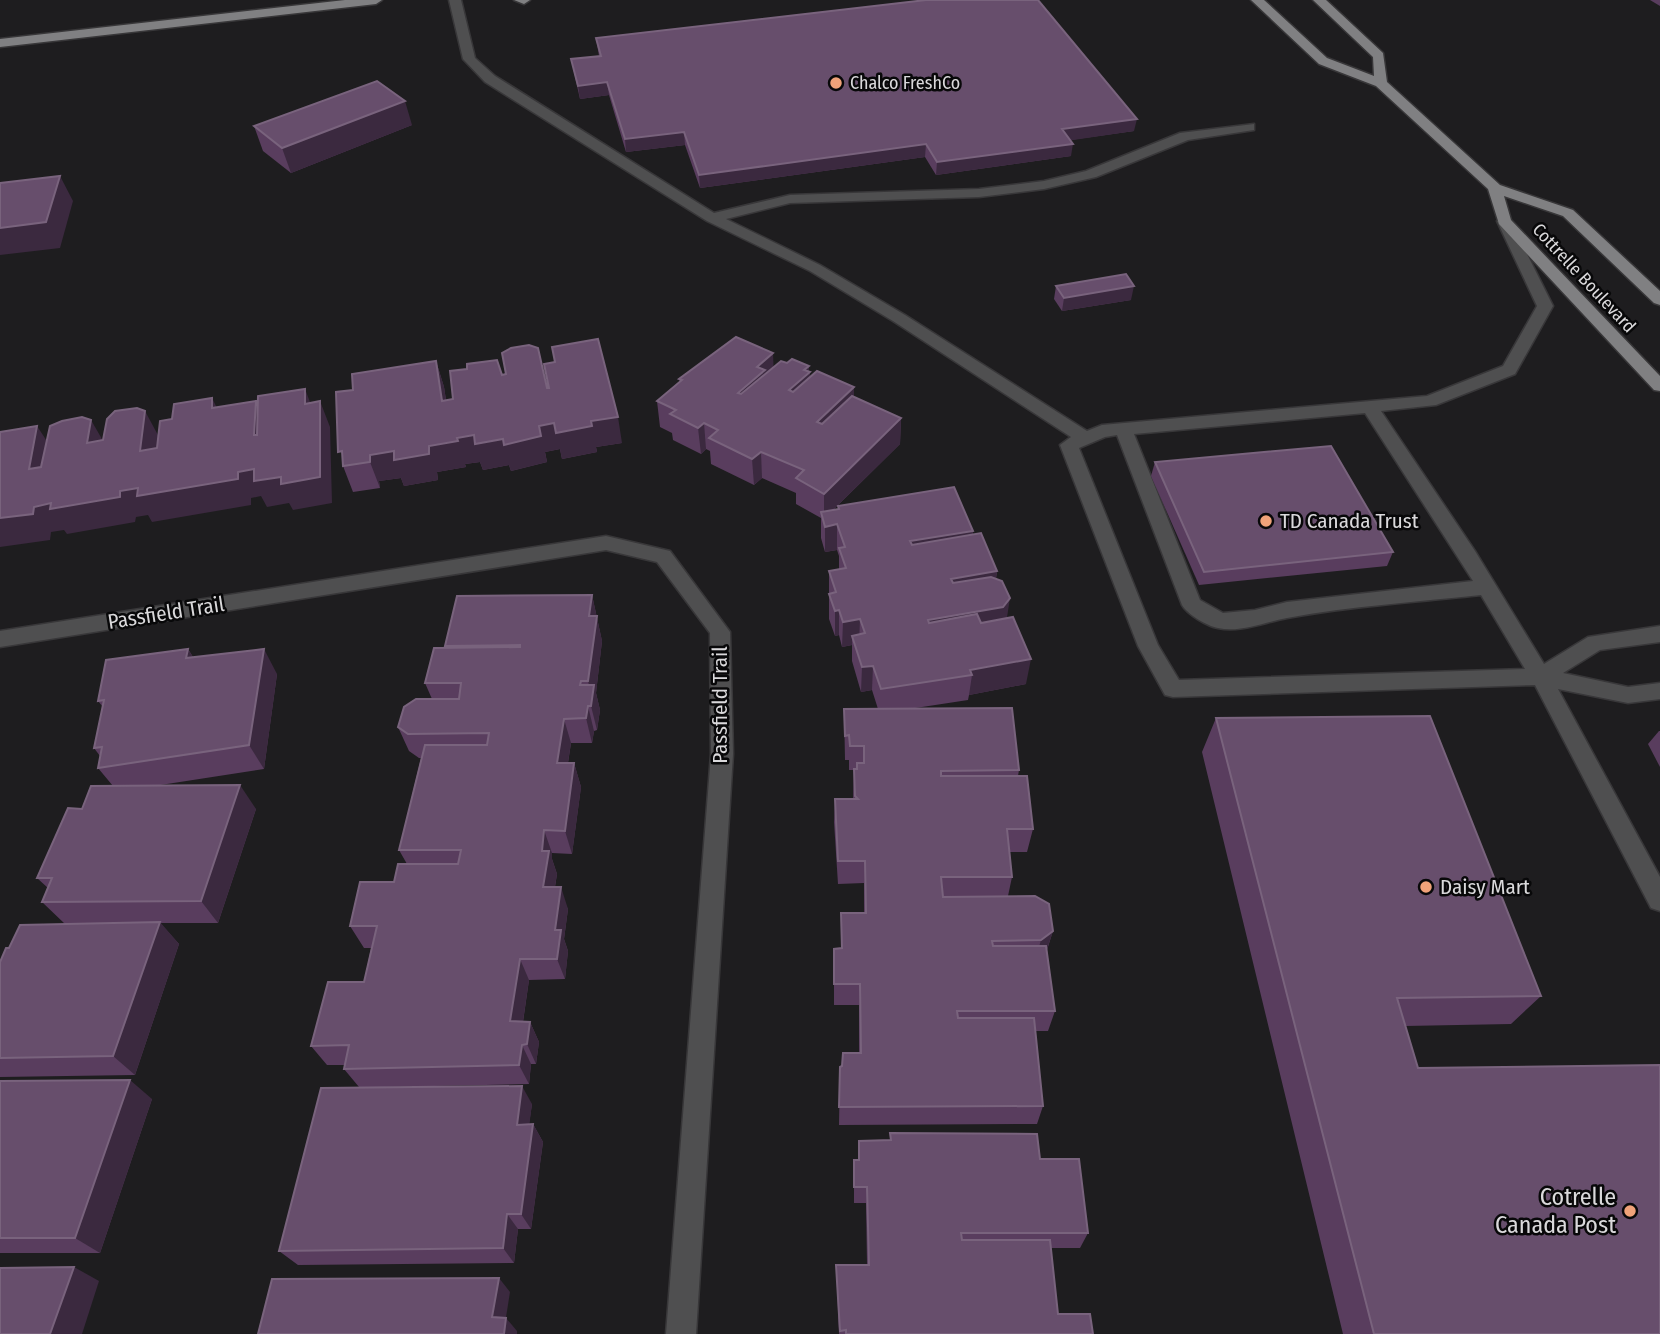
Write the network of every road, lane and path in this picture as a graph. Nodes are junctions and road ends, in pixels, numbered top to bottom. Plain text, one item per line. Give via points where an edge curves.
1 (376, 0) edge
2 (455, 0) edge
3 (1257, 0) edge
4 (1319, 0) edge
5 (1330, 6) edge
6 (0, 43) edge
7 (1381, 83) junction
8 (1249, 128) dead end
9 (1495, 188) junction
10 (712, 218) junction
11 (1504, 221) junction
12 (1660, 300) edge
13 (1660, 386) edge
14 (1369, 407) junction
15 (1123, 429) junction
16 (1085, 438) junction
17 (1486, 587) junction
18 (1660, 634) edge
19 (0, 639) edge
20 (1541, 677) junction
21 (1660, 691) edge
22 (1660, 900) edge
23 (681, 1334) edge

1 - 6 main road
2 - 10 street via 469,59 490,79
3 - 7 main road, Cottrelle Boulevard via 1323,61
4 - 5 main road
5 - 7 main road via 1380,56
7 - 9 main road, Cottrelle Boulevard
8 - 10 street via 1185,136 1091,174 1044,185 790,199
9 - 11 main road, Cottrelle Boulevard
9 - 12 main road, Cottrelle Boulevard via 1568,213
10 - 16 street via 815,268
11 - 13 main road, Cottrelle Boulevard
11 - 14 street via 1545,306 1509,370 1430,401
14 - 15 street
14 - 17 street
15 - 16 street
15 - 17 street via 1192,605 1220,621
16 - 20 street via 1069,445 1148,646 1173,689
17 - 20 street
18 - 20 street via 1595,643
19 - 23 street, Passfield Trail via 606,543 663,556 720,632 722,754
20 - 21 street via 1628,695
20 - 22 street

